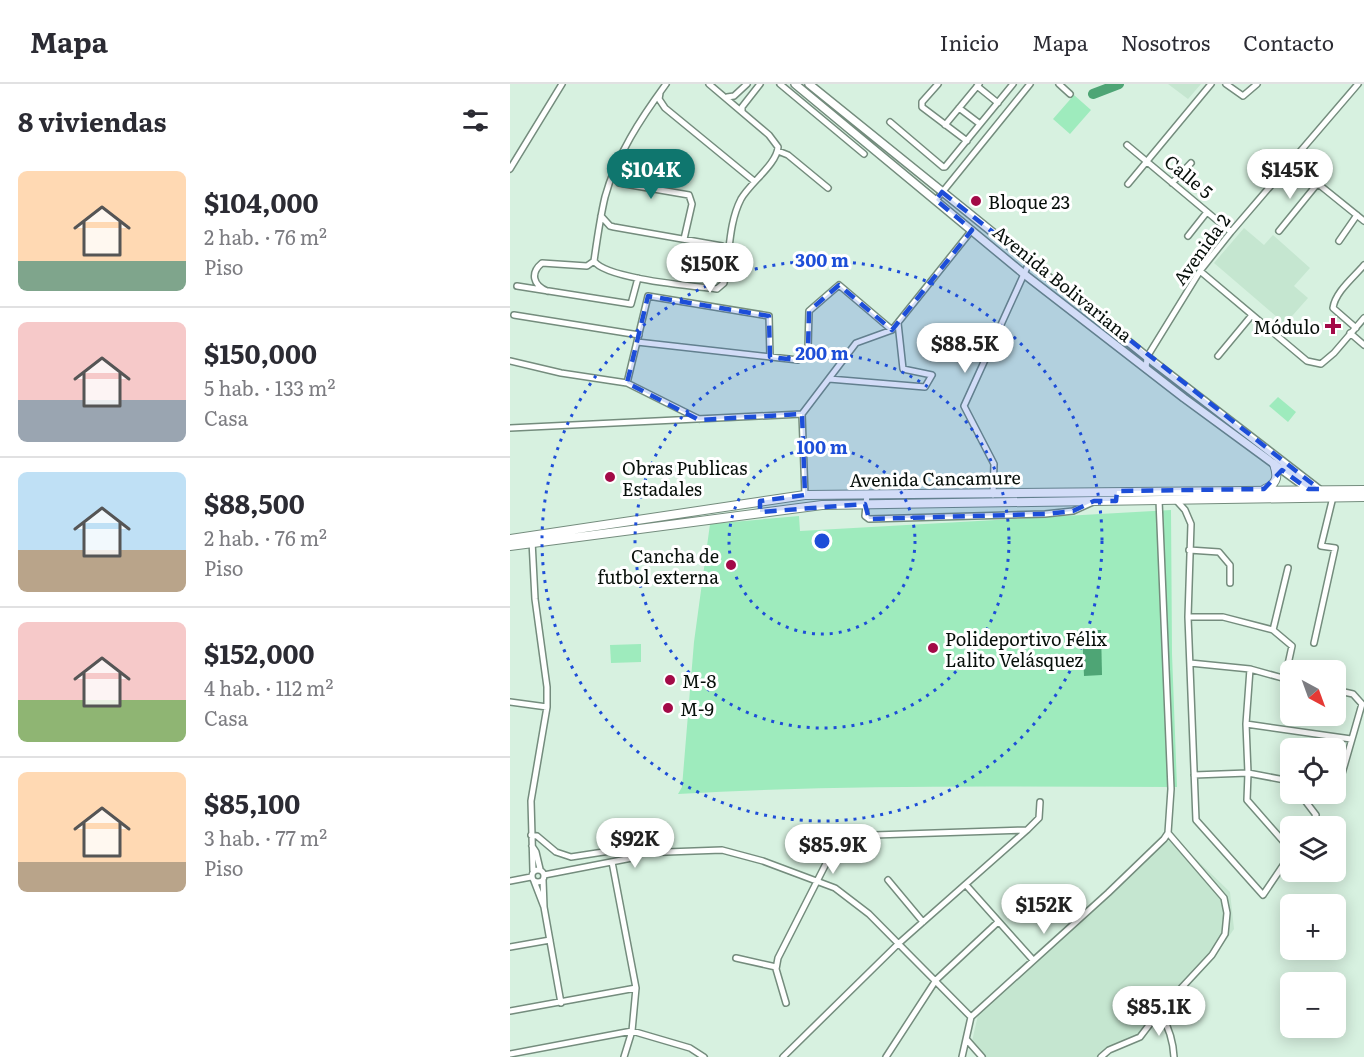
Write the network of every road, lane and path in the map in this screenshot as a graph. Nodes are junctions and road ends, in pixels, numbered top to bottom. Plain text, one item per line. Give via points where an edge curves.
1 (562, 84) edge
2 (666, 84) edge
3 (709, 84) edge
4 (747, 84) edge
5 (760, 84) edge
6 (780, 84) edge
7 (795, 84) edge
8 (809, 84) edge
9 (938, 84) edge
10 (967, 84) edge
11 (1014, 84) edge
12 (1030, 84) edge
13 (1059, 84) edge
14 (1211, 84) edge
15 (1226, 84) edge
16 (1257, 84) edge
17 (1358, 84) edge
18 (977, 86) edge
19 (660, 91) junction
20 (1070, 94) dead end
21 (723, 96) junction
22 (998, 103) junction
23 (959, 108) junction
24 (742, 111) junction
25 (890, 122) dead end
26 (981, 124) junction
27 (945, 125) junction
28 (967, 141) junction
29 (1127, 145) dead end
30 (778, 151) junction
31 (864, 154) dead end
32 (1261, 154) dead end
33 (1147, 161) junction
34 (1292, 162) junction
35 (1191, 163) dead end
36 (510, 169) edge
37 (1282, 172) junction
38 (613, 175) junction
39 (754, 181) junction
40 (1172, 183) junction
41 (1318, 183) junction
42 (1128, 184) dead end
43 (828, 188) dead end
44 (942, 192) junction
45 (936, 200) junction
46 (1207, 212) junction
47 (1357, 215) junction
48 (601, 216) junction
49 (1364, 221) edge
50 (610, 226) junction
51 (972, 230) junction
52 (1279, 231) dead end
53 (1231, 232) junction
54 (599, 233) junction
55 (1188, 236) dead end
56 (684, 239) junction
57 (731, 240) junction
58 (1339, 241) dead end
59 (722, 246) junction
60 (729, 254) junction
61 (594, 261) junction
62 (1029, 263) junction
63 (1364, 265) edge
64 (1200, 271) junction
65 (1024, 274) junction
66 (638, 278) junction
67 (518, 286) dead end
68 (547, 291) junction
69 (514, 315) dead end
70 (1252, 315) junction
71 (1364, 318) edge
72 (898, 323) junction
73 (1356, 327) junction
74 (892, 330) junction
75 (1350, 333) junction
76 (639, 335) junction
77 (637, 342) junction
78 (1364, 345) edge
79 (808, 348) junction
80 (1218, 356) dead end
81 (770, 357) junction
82 (1146, 357) junction
83 (1135, 360) junction
84 (510, 361) edge
85 (842, 361) junction
86 (1146, 369) junction
87 (828, 379) junction
88 (627, 383) junction
89 (802, 414) junction
90 (699, 420) junction
91 (510, 428) edge
92 (1274, 464) junction
93 (1264, 489) junction
94 (1308, 489) junction
95 (1364, 490) edge
96 (1117, 491) junction
97 (993, 492) junction
98 (1319, 493) junction
99 (867, 494) junction
100 (805, 495) junction
101 (1330, 497) junction
102 (1364, 497) edge
103 (1159, 500) junction
104 (1176, 500) junction
105 (760, 501) junction
106 (1094, 501) junction
107 (1116, 501) junction
108 (992, 502) junction
109 (866, 504) junction
110 (760, 512) junction
111 (510, 539) edge
112 (532, 539) junction
113 (510, 546) edge
114 (1189, 550) junction
115 (1288, 568) dead end
116 (1230, 584) dead end
117 (1188, 617) junction
118 (1273, 630) junction
119 (1314, 643) dead end
120 (1290, 660) edge
121 (1190, 663) junction
122 (1250, 669) junction
123 (1280, 677) edge
124 (1346, 692) edge
125 (510, 702) edge
126 (547, 707) junction
127 (1246, 724) junction
128 (1351, 739) junction
129 (1346, 758) edge
130 (1248, 773) junction
131 (1194, 775) junction
132 (1280, 779) edge
133 (1040, 802) dead end
134 (1308, 804) edge
135 (1315, 816) edge
136 (1027, 830) junction
137 (1168, 833) junction
138 (531, 835) junction
139 (1280, 838) edge
140 (532, 844) junction
141 (639, 853) junction
142 (612, 862) junction
143 (1280, 870) edge
144 (542, 875) junction
145 (533, 876) junction
146 (888, 880) dead end
147 (510, 881) edge
148 (816, 881) junction
149 (966, 885) junction
150 (544, 907) junction
151 (923, 922) junction
152 (998, 922) junction
153 (550, 940) junction
154 (898, 944) junction
155 (510, 947) edge
156 (736, 958) dead end
157 (1033, 960) junction
158 (776, 967) junction
159 (936, 980) junction
160 (636, 988) junction
161 (561, 1003) junction
162 (786, 1003) dead end
163 (510, 1011) edge
164 (1159, 1012) junction
165 (971, 1017) junction
166 (632, 1031) junction
167 (966, 1040) junction
168 (510, 1054) edge
169 (624, 1057) edge
170 (704, 1057) edge
171 (783, 1057) edge
172 (886, 1057) edge
173 (962, 1057) edge
174 (982, 1057) edge
175 (1101, 1057) edge
176 (1174, 1057) edge

1 - 36 street
2 - 19 street
3 - 21 street
4 - 21 street via 735,96
5 - 24 street
6 - 31 street
7 - 45 street, Avenida Bolivariana
8 - 44 street, Avenida Bolivariana
9 - 27 street via 922,107
10 - 18 street
11 - 22 street
12 - 44 street
13 - 20 street
14 - 33 street
15 - 16 street via 1243,96
17 - 34 street, Avenida 2
18 - 22 street
18 - 23 street
19 - 38 street via 621,154
19 - 39 street via 659,99 665,108
21 - 24 street
22 - 26 street
23 - 26 street
23 - 27 street
24 - 30 street via 777,143
25 - 28 street via 942,167
26 - 28 street
27 - 28 street
29 - 33 street, Calle 5
30 - 39 street
30 - 43 street
32 - 37 street
33 - 40 street, Calle 5
33 - 42 street
34 - 37 street, Avenida 2
34 - 41 street
35 - 40 street
37 - 53 street, Avenida 2
38 - 48 street
38 - 56 street via 619,183 689,195 692,204
39 - 57 street via 740,201
40 - 46 street, Calle 5
41 - 47 street
41 - 52 street
44 - 45 street
44 - 62 street, Avenida Bolivariana
45 - 51 street, Avenida Bolivariana
46 - 53 street, Calle 5
46 - 55 street
47 - 49 street
47 - 58 street
48 - 50 street
48 - 54 street
50 - 54 street
50 - 56 street
51 - 65 street, Avenida Bolivariana
51 - 72 street
53 - 64 street, Avenida 2
54 - 61 street
56 - 59 street
57 - 59 street
57 - 60 street
59 - 60 street
60 - 66 street via 724,283 717,289
61 - 66 street via 603,270
61 - 68 street via 587,266 542,263 534,278
62 - 65 street
62 - 82 street, Avenida Bolivariana
63 - 73 street via 1333,305
64 - 70 street
64 - 82 street, Avenida 2
65 - 83 street, Avenida Bolivariana
65 - 97 street via 964,406 994,464
66 - 68 street via 631,304
67 - 68 street
69 - 76 street
70 - 75 street via 1307,361 1321,364
70 - 80 street
71 - 73 street
72 - 74 street
72 - 87 street via 903,369 932,375 925,387
73 - 75 street
74 - 79 street via 838,285 809,311
74 - 85 street via 856,343
75 - 78 street
76 - 77 street
76 - 81 street via 648,296 769,316
77 - 81 street
77 - 88 street
79 - 81 street via 798,360
79 - 85 street
82 - 83 street
82 - 86 street
82 - 98 street, Avenida Bolivariana
83 - 86 street, Avenida Bolivariana
84 - 88 street
85 - 87 street
86 - 92 street, Avenida Bolivariana
87 - 89 street
88 - 90 street
89 - 90 street
89 - 100 street
90 - 91 street
92 - 93 main road via 1277,479
92 - 94 street, Avenida Bolivariana
93 - 94 main road, Avenida Cancamure
93 - 96 main road, Avenida Cancamure
94 - 98 main road, Avenida Cancamure
95 - 98 main road, Avenida Cancamure
96 - 97 main road, Avenida Cancamure
96 - 107 street
97 - 99 main road, Avenida Cancamure
97 - 108 street
98 - 101 main road, Avenida Cancamure
98 - 104 main road, Avenida Cancamure
99 - 100 main road, Avenida Cancamure
99 - 109 street
100 - 105 main road, Avenida Cancamure
101 - 102 main road, Avenida Cancamure
101 - 119 street via 1321,546 1335,548
103 - 104 main road, Avenida Cancamure
103 - 107 main road, Avenida Cancamure
103 - 137 street via 1171,789
104 - 114 street via 1191,524
105 - 110 street
105 - 112 main road, Avenida Cancamure
106 - 107 main road, Avenida Cancamure
106 - 108 main road, Avenida Cancamure
106 - 109 street via 1073,511 1045,514 868,519
108 - 109 main road, Avenida Cancamure
109 - 110 main road, Avenida Cancamure
110 - 112 main road, Avenida Cancamure
111 - 112 main road, Avenida Cancamure
112 - 113 main road, Avenida Cancamure
112 - 126 street
114 - 116 street via 1219,552 1230,565
114 - 117 street
115 - 118 street
117 - 118 street via 1223,617
117 - 121 street
118 - 120 street via 1292,646
121 - 122 street
121 - 131 street
122 - 123 street
122 - 127 street
124 - 128 street via 1362,704
125 - 126 street
126 - 138 street via 532,793
127 - 128 street
127 - 130 street
128 - 129 street
130 - 131 street
130 - 132 street
130 - 139 street via 1247,800
131 - 143 street via 1196,820 1263,895
133 - 136 street via 1039,818
134 - 135 street
136 - 148 street via 844,836 839,838
136 - 149 street
137 - 157 street
137 - 164 street via 1224,898 1227,925 1212,955
138 - 140 street
138 - 141 street via 566,856 623,849
140 - 144 street
140 - 145 street
141 - 142 street via 637,857
141 - 148 street via 722,850
142 - 144 street
142 - 160 street
144 - 145 street
144 - 145 street via 539,882
144 - 150 street
145 - 147 street
145 - 150 street
146 - 151 street
148 - 154 street via 835,888 855,903
148 - 158 street
149 - 151 street
149 - 152 street
150 - 153 street
151 - 154 street
152 - 157 street
152 - 159 street
153 - 155 street
153 - 161 street
154 - 159 street
154 - 171 street
156 - 158 street
157 - 165 street
158 - 162 street
159 - 165 street
159 - 172 street
160 - 161 street
160 - 166 street
161 - 163 street
164 - 175 street via 1140,1037 1108,1050
164 - 176 street via 1172,1038
165 - 167 street
166 - 168 street
166 - 169 street
166 - 170 street via 690,1048
167 - 173 street
167 - 174 street

